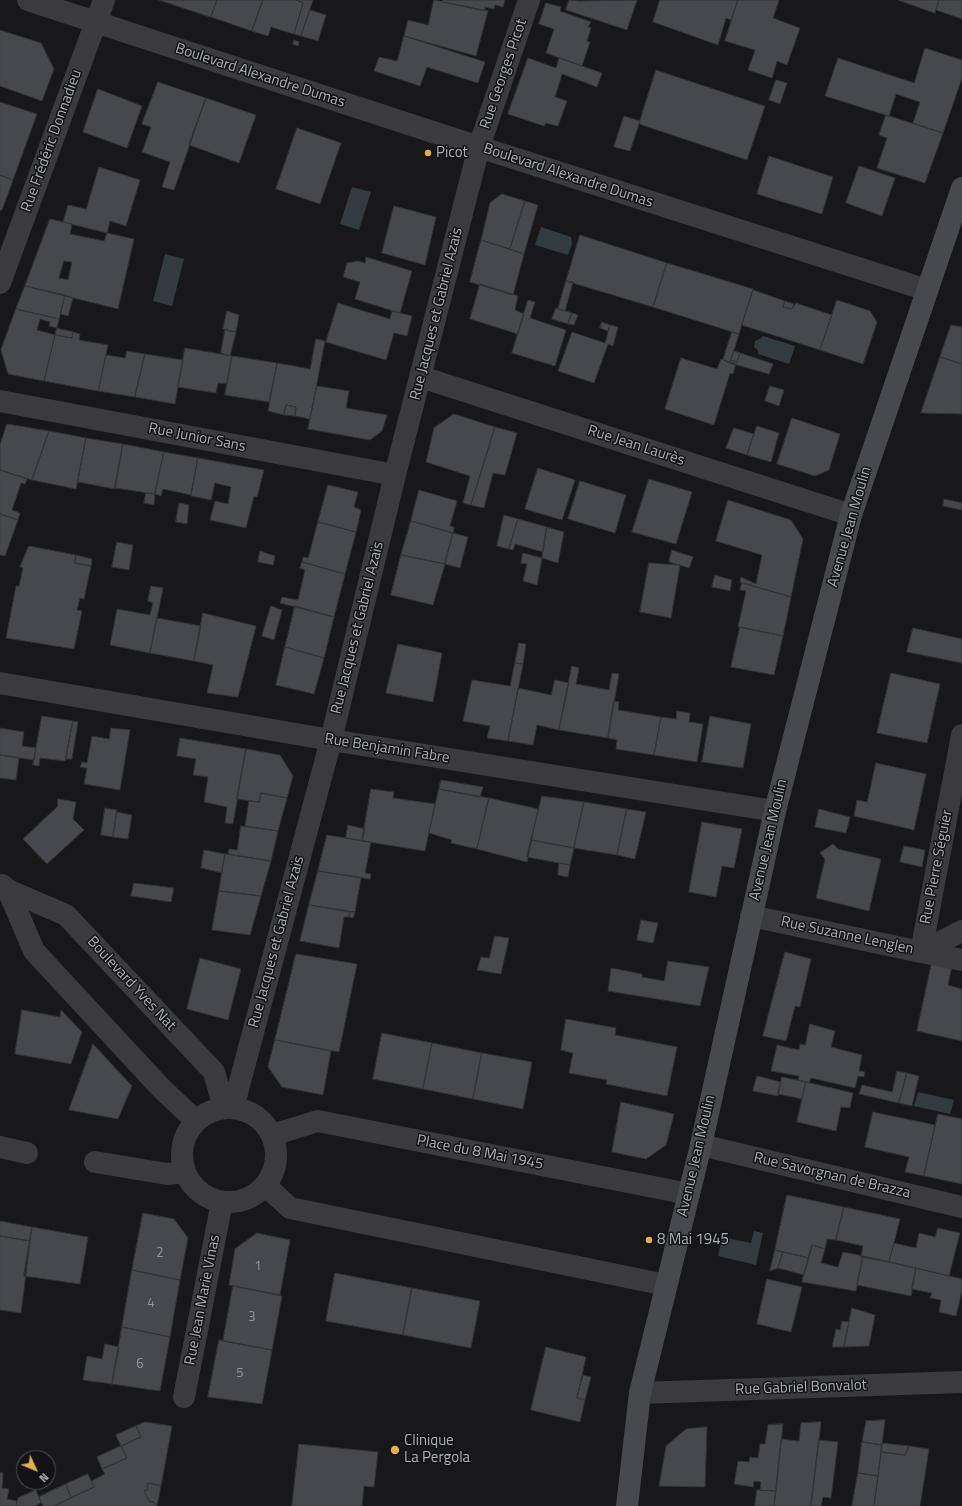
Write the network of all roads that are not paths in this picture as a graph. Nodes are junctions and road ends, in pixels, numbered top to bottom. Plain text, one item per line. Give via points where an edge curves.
1 (28, 0) edge
2 (104, 0) edge
3 (529, 0) edge
4 (95, 22) junction
5 (479, 147) junction
6 (962, 188) edge
7 (5, 255) edge
8 (0, 283) edge
9 (927, 290) junction
10 (421, 377) junction
11 (0, 401) edge
12 (395, 475) junction
13 (851, 515) junction
14 (0, 683) edge
15 (962, 735) edge
16 (331, 740) junction
17 (775, 812) junction
18 (4, 886) edge
19 (751, 916) junction
20 (962, 931) edge
21 (921, 952) junction
22 (962, 960) edge
23 (229, 1108) junction
24 (196, 1121) junction
25 (272, 1135) junction
26 (701, 1145) junction
27 (0, 1147) edge
28 (27, 1153) dead end
29 (95, 1162) dead end
30 (184, 1172) junction
31 (265, 1186) junction
32 (689, 1194) junction
33 (222, 1202) junction
34 (962, 1207) edge
35 (666, 1285) junction
36 (962, 1382) edge
37 (640, 1393) junction
38 (184, 1397) dead end
39 (627, 1506) edge

1 - 4 street, Boulevard Alexandre Dumas
2 - 4 street, Rue Frédéric Donnadieu
3 - 5 street, Rue Georges Picot
4 - 5 street, Boulevard Alexandre Dumas
4 - 7 street, Rue Frédéric Donnadieu
5 - 9 street, Boulevard Alexandre Dumas
5 - 10 street, Rue Jacques et Gabriel Azaïs
6 - 9 street, Avenue Jean Moulin
7 - 8 street, Rue Frédéric Donnadieu
9 - 13 street, Avenue Jean Moulin
10 - 12 street, Rue Jacques et Gabriel Azaïs
10 - 13 street, Rue Jean Laurès
11 - 12 street, Rue Junior Sans
12 - 16 street, Rue Jacques et Gabriel Azaïs
13 - 17 street, Avenue Jean Moulin
14 - 16 street, Rue Benjamin Fabre
15 - 21 street, Rue Pierre Séguier
16 - 17 street, Rue Benjamin Fabre
16 - 23 street, Rue Jacques et Gabriel Azaïs
17 - 19 street, Avenue Jean Moulin
18 - 23 street, Boulevard Yves Nat via 66,915 214,1072
18 - 24 street, Boulevard Yves Nat via 34,951 161,1088
19 - 21 street, Rue Suzanne Lenglen
19 - 26 street, Avenue Jean Moulin
20 - 21 street, Rue Suzanne Lenglen
21 - 22 street
23 - 24 street via 209,1112
23 - 25 street via 249,1112 262,1121
24 - 30 street via 185,1136 181,1154
25 - 31 street via 276,1152 274,1170
25 - 32 street, Place du 8 Mai 1945 via 318,1121
26 - 32 street, Avenue Jean Moulin
26 - 34 street, Rue Savorgnan de Brazza
27 - 28 street
29 - 30 street via 167,1174
30 - 33 street via 197,1190 206,1197
31 - 33 street via 253,1196 238,1202
31 - 35 street via 290,1208
32 - 35 street, Avenue Jean Moulin
33 - 38 street, Rue Jean Marie Vinas
35 - 37 street, Avenue Jean Moulin
36 - 37 street, Rue Gabriel Bonvalot
37 - 39 street, Avenue Jean Moulin

